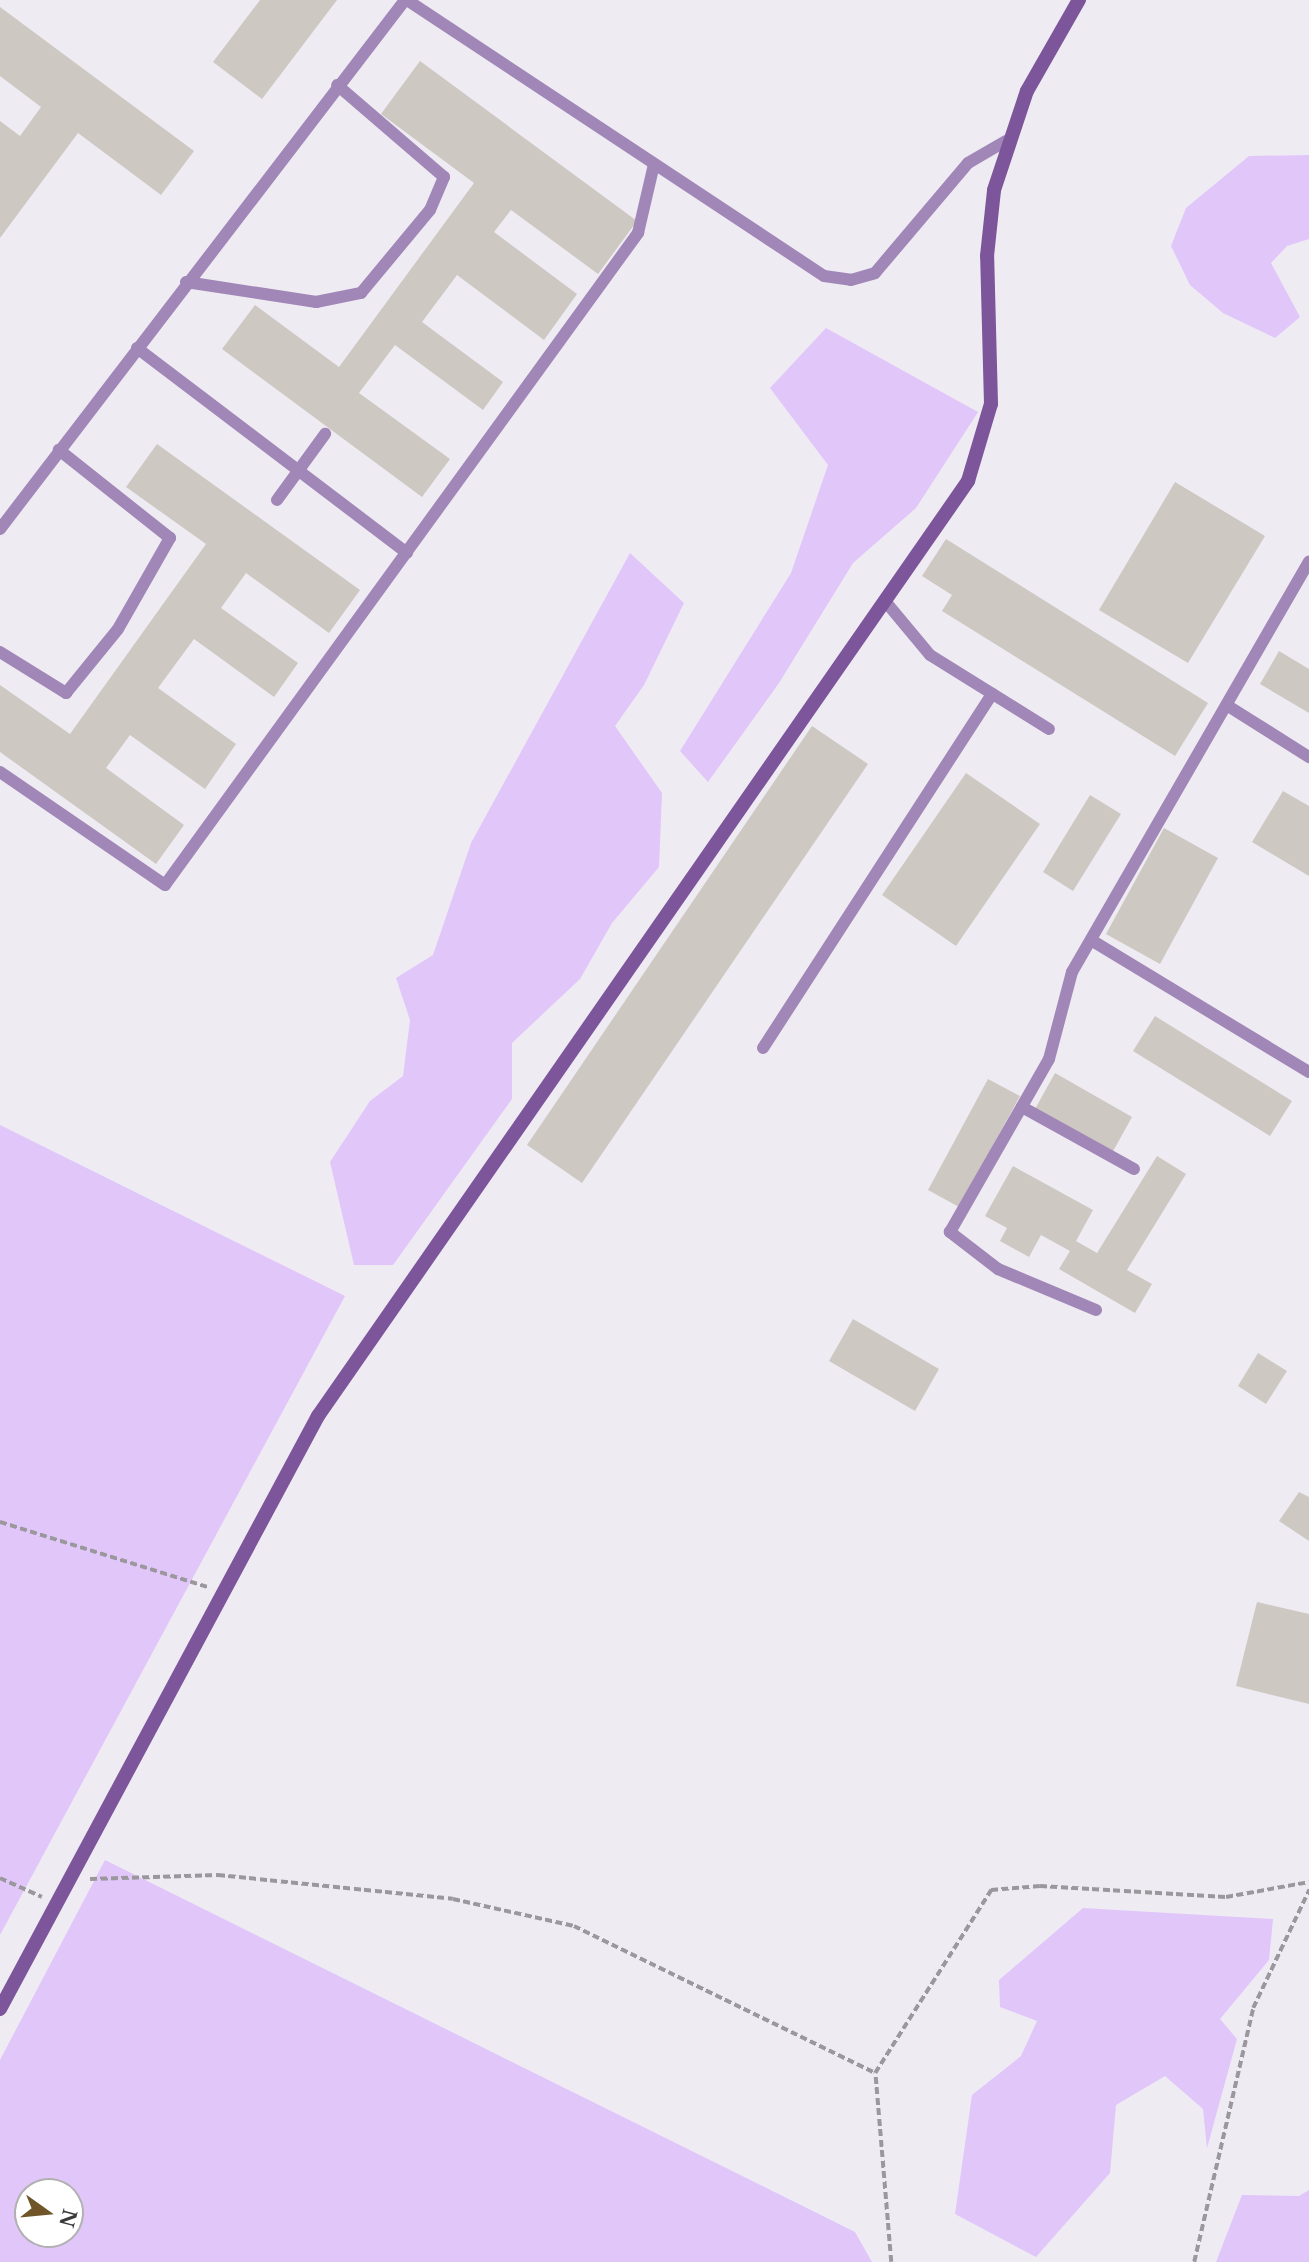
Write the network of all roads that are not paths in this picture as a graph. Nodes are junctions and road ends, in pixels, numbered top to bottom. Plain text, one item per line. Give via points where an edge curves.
1 (406, 0) edge
2 (1077, 4) edge
3 (337, 85) junction
4 (1006, 141) junction
5 (654, 164) junction
6 (186, 282) junction
7 (137, 348) junction
8 (325, 434) dead end
9 (59, 450) junction
10 (298, 470) junction
11 (277, 500) dead end
12 (0, 529) edge
13 (407, 554) junction
14 (1309, 561) edge
15 (885, 601) junction
16 (0, 652) edge
17 (992, 694) junction
18 (1228, 706) junction
19 (1049, 729) dead end
20 (1309, 757) edge
21 (0, 772) edge
22 (1091, 940) junction
23 (763, 1048) dead end
24 (1309, 1072) edge
25 (1022, 1107) junction
26 (1134, 1169) dead end
27 (1096, 1310) dead end
28 (0, 2009) edge

1 - 3 lane
1 - 5 lane
2 - 4 street
3 - 6 lane
3 - 6 lane via 444,177 430,210 361,293 316,302
4 - 5 lane via 968,163 875,273 851,280 824,276
4 - 15 street via 987,256 991,404 983,446 968,481
5 - 13 lane via 638,233
6 - 7 lane
7 - 9 lane
7 - 10 lane
8 - 10 lane
9 - 12 lane
9 - 16 lane via 170,538 118,629 65,693
10 - 11 lane
10 - 13 lane
13 - 21 lane via 164,885
14 - 18 lane
15 - 17 lane via 930,655
15 - 28 street via 346,1373
17 - 19 lane
17 - 23 lane
18 - 20 lane
18 - 22 lane
22 - 24 lane
22 - 25 lane via 1072,972 1049,1059
25 - 26 lane
25 - 27 lane via 950,1232 998,1269

